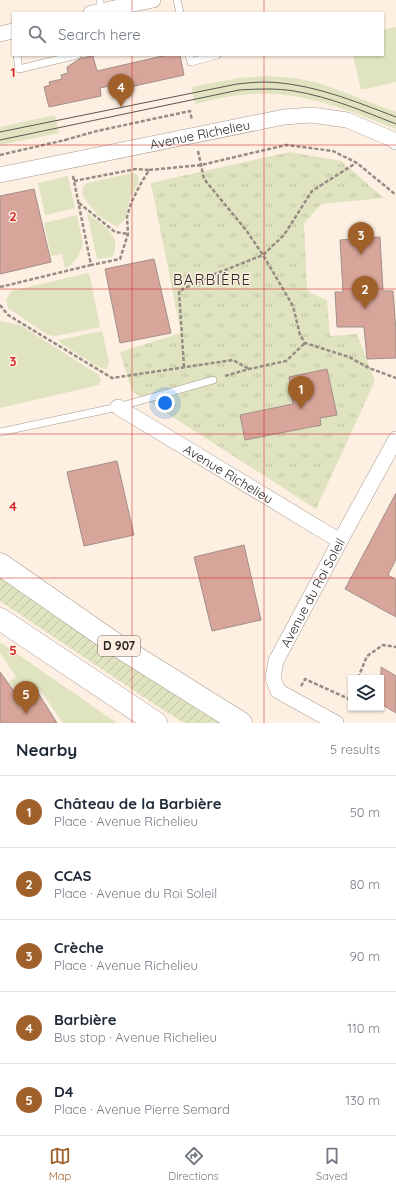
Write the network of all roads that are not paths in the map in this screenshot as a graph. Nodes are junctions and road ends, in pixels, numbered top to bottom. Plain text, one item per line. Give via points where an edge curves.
1 (152, 0) edge
2 (177, 0) edge
3 (97, 8) edge
4 (180, 12) edge
5 (12, 32) edge
6 (0, 34) edge
7 (17, 56) edge
8 (73, 56) edge
9 (189, 56) edge
10 (213, 56) edge
11 (396, 142) edge
12 (0, 175) edge
13 (213, 380) road end
14 (118, 406) junction
15 (0, 432) edge
16 (396, 439) edge
17 (340, 541) junction
18 (0, 564) edge
19 (0, 619) edge
20 (156, 723) edge
21 (241, 723) edge
22 (336, 723) edge

1 - 3 street
2 - 4 lane
5 - 6 street
7 - 8 lane via 20,69
9 - 10 lane via 191,62
11 - 12 street, Avenue Richelieu via 347,120 312,115 284,117
13 - 14 lane
14 - 15 lane
14 - 17 street, Avenue Richelieu
16 - 17 street, Avenue du Roi Soleil
17 - 22 street, Avenue du Roi Soleil via 276,661 273,678 278,691
18 - 21 main road, D 907 via 118,646
19 - 20 main road

